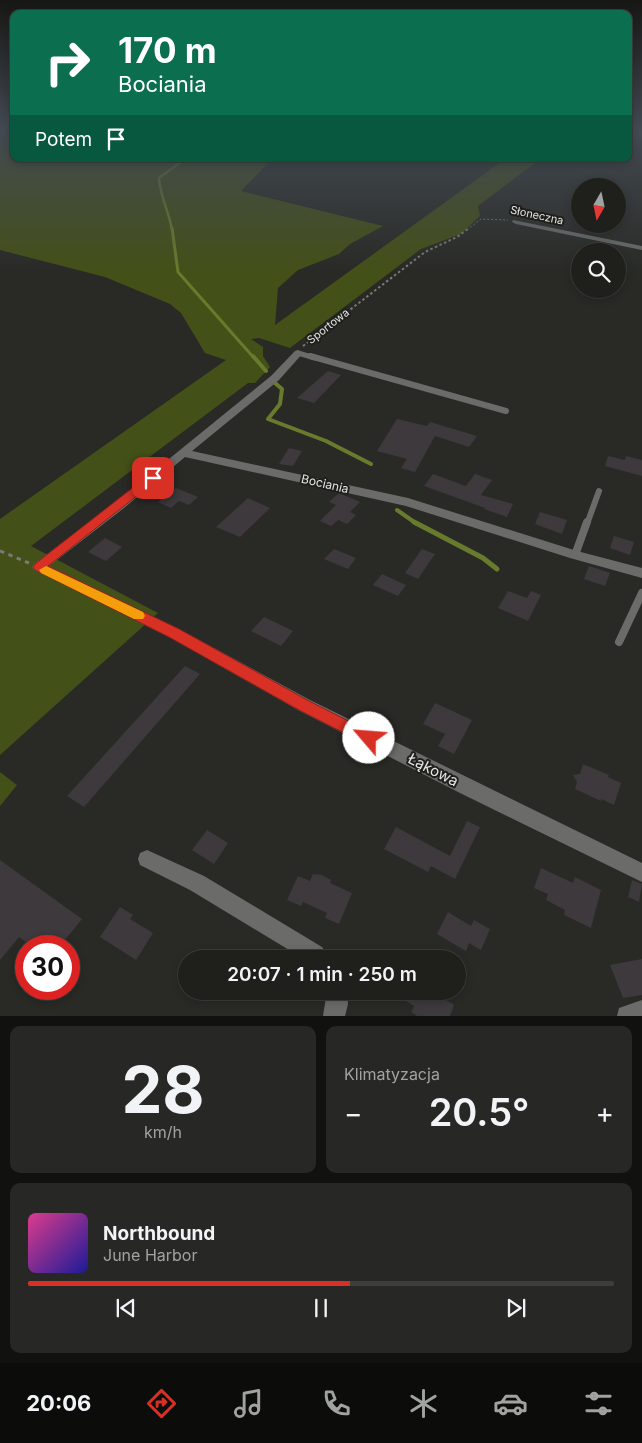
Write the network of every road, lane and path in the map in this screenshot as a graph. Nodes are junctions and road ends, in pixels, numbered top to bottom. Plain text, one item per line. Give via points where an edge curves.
1 (486, 218) joint
2 (516, 222) joint
3 (642, 248) edge
4 (298, 353) junction
5 (506, 411) dead end
6 (183, 452) junction
7 (599, 491) dead end
8 (0, 551) edge
9 (575, 555) junction
10 (39, 567) junction
11 (642, 573) edge
12 (642, 592) edge
13 (619, 642) dead end
14 (147, 859) dead end
15 (642, 873) edge
16 (308, 950) edge
17 (337, 1000) edge
18 (642, 1011) edge
19 (334, 1016) edge
20 (627, 1016) edge

1 - 2 path, Słoneczna
1 - 4 path, Sportowa via 457,238 425,252 306,342
2 - 3 street, Słoneczna
4 - 5 lane
4 - 6 street, Sportowa via 275,378
6 - 9 street, Bociania via 408,502
6 - 10 street
7 - 9 lane
8 - 10 path
9 - 11 street, Bociania
10 - 15 street, Łąkowa via 174,633 304,705 466,788
12 - 13 lane
14 - 16 street via 197,883
17 - 19 street
18 - 20 street

